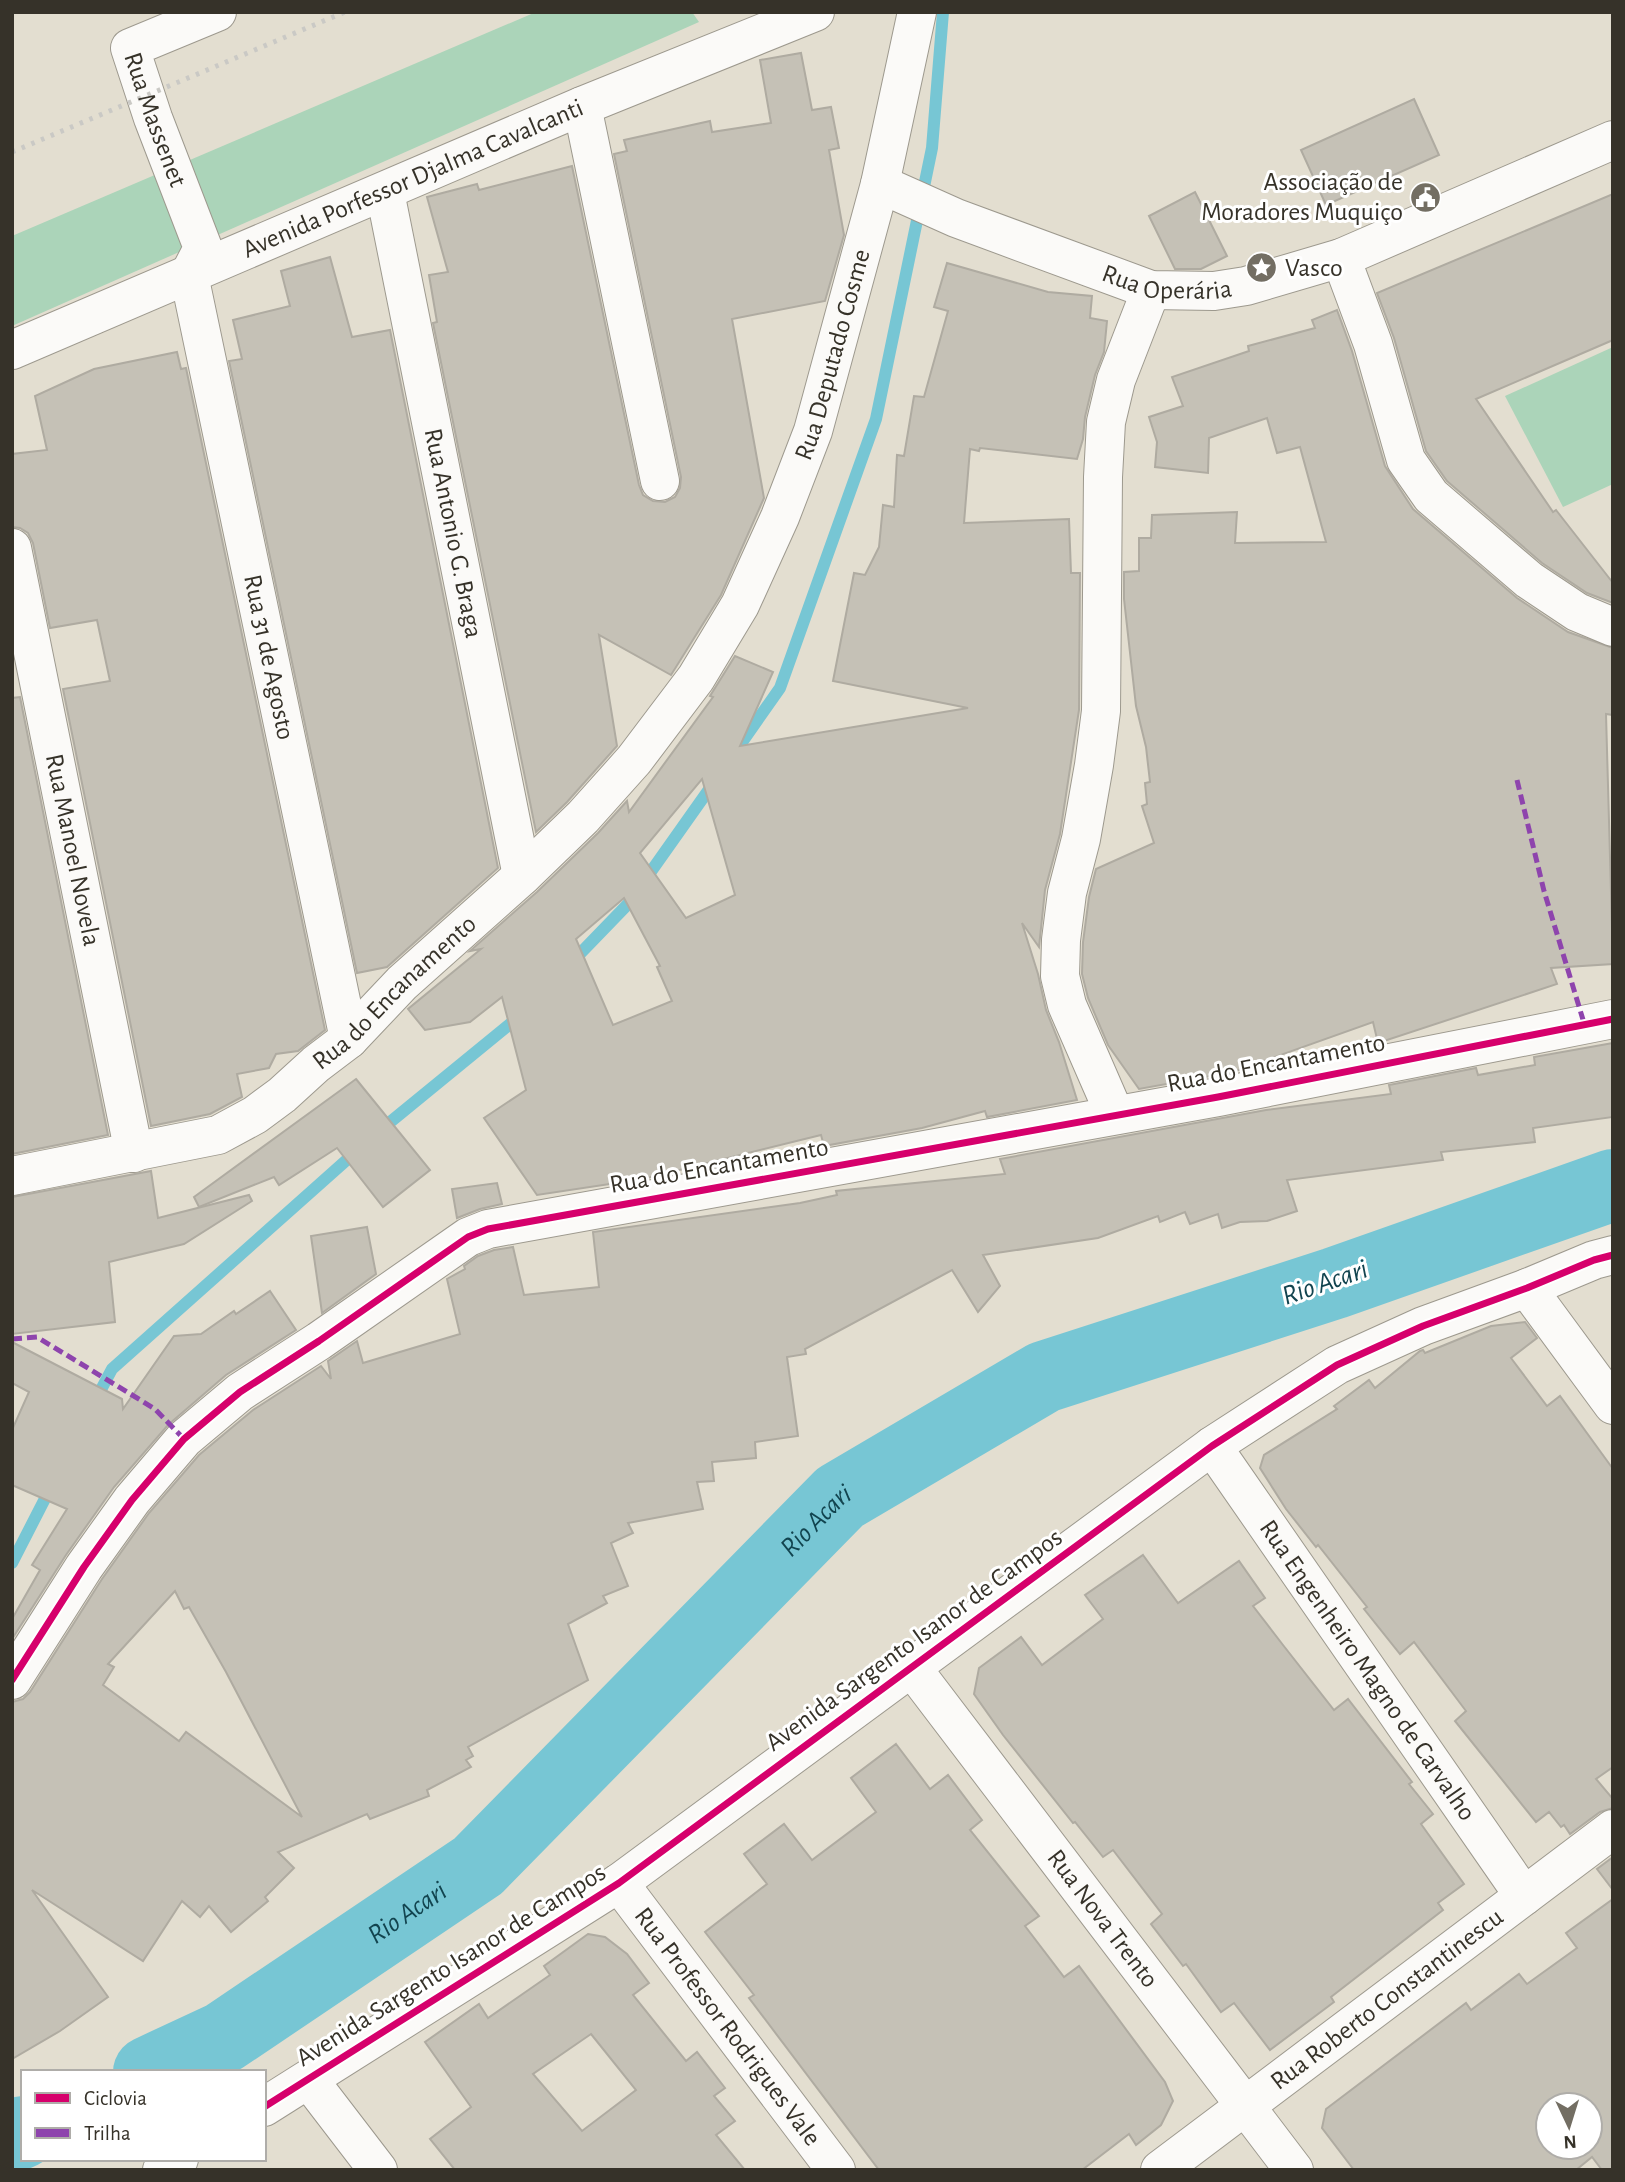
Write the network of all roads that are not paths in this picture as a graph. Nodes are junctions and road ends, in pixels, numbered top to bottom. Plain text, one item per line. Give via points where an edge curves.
1 (217, 12) edge
2 (815, 12) edge
3 (917, 12) edge
4 (582, 106) junction
5 (1613, 140) edge
6 (887, 187) junction
7 (385, 192) junction
8 (1341, 258) junction
9 (189, 275) junction
10 (1151, 290) junction
11 (12, 350) edge
12 (660, 481) dead end
13 (12, 548) edge
14 (1613, 627) edge
15 (695, 678) joint
16 (522, 876) junction
17 (1613, 1018) edge
18 (349, 1039) junction
19 (1115, 1115) junction
20 (134, 1153) junction
21 (12, 1176) edge
22 (1613, 1255) edge
23 (1527, 1289) junction
24 (1613, 1405) edge
25 (1212, 1446) junction
26 (912, 1668) junction
27 (12, 1680) edge
28 (1613, 1829) edge
29 (619, 1883) junction
30 (1524, 1896) junction
31 (309, 2080) junction
32 (1244, 2106) junction
33 (266, 2107) edge
34 (378, 2170) edge
35 (836, 2170) edge
36 (1160, 2170) edge
37 (1294, 2170) edge

1 - 9 street, Rua Massenet via 130,48 204,248
2 - 4 street, Avenida Porfessor Djalma Cavalcanti
3 - 6 street, Rua Deputado Cosme
4 - 7 street, Avenida Porfessor Djalma Cavalcanti
4 - 12 street
5 - 8 street, Rua Operária
6 - 10 street, Rua Operária via 956,218
6 - 15 street, Rua Deputado Cosme via 813,431 780,517 740,605
7 - 9 street, Avenida Porfessor Djalma Cavalcanti
7 - 16 street, Rua Antonio G. Braga
8 - 10 street, Rua Operária via 1246,286 1189,292
8 - 14 street via 1373,344 1406,460 1431,496 1529,580 1577,612
9 - 11 street, Avenida Porfessor Djalma Cavalcanti
9 - 18 street, Rua 31 de Agosto
10 - 19 street via 1116,380 1106,422 1101,711 1061,940 1060,976 1067,1004
13 - 20 street, Rua Manoel Novela
15 - 16 street, Rua do Encanamento via 634,760
16 - 18 street, Rua do Encanamento via 402,983
17 - 19 street, Rua do Encantamento
18 - 20 street, Rua do Encanamento via 255,1115 218,1135
19 - 27 street, Rua do Encantamento via 522,1222 468,1237 240,1392 184,1439 84,1567
20 - 21 street, Rua do Encanamento
22 - 23 street, Avenida Sargento Isanor de Campos
23 - 24 street
23 - 25 street, Avenida Sargento Isanor de Campos via 1423,1326 1337,1365
25 - 26 street, Avenida Sargento Isanor de Campos
25 - 30 street, Rua Engenheiro Magno de Carvalho
26 - 29 street, Avenida Sargento Isanor de Campos
26 - 32 street, Rua Nova Trento
28 - 30 street, Rua Roberto Constantinescu
29 - 31 street, Avenida Sargento Isanor de Campos
29 - 35 street, Rua Professor Rodrigues Vale
30 - 32 street, Rua Roberto Constantinescu
31 - 33 street, Avenida Sargento Isanor de Campos
31 - 34 street
32 - 36 street, Rua Roberto Constantinescu
32 - 37 street, Rua Nova Trento

